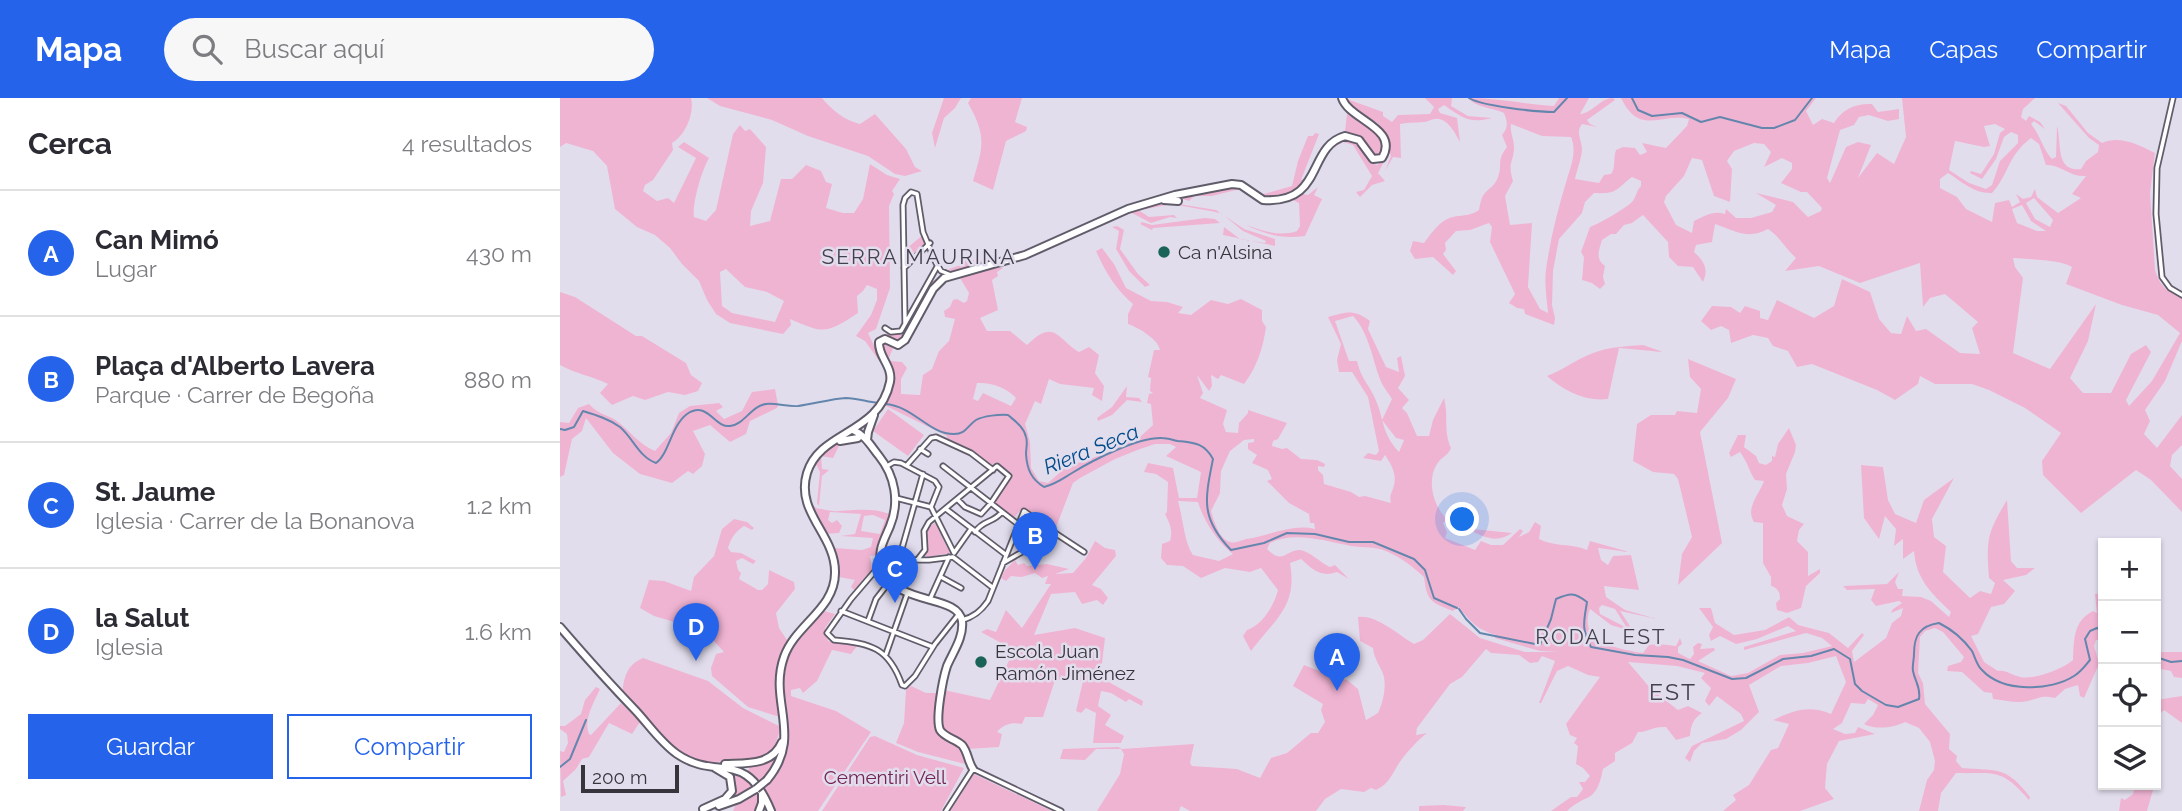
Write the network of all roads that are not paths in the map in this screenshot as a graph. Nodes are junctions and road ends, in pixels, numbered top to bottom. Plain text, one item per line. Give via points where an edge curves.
1 (1342, 98) edge
2 (2173, 98) edge
3 (1158, 200) junction
4 (1178, 201) dead end
5 (930, 243) junction
6 (938, 265) junction
7 (904, 268) junction
8 (941, 271) junction
9 (952, 275) junction
10 (944, 278) junction
11 (934, 280) junction
12 (2182, 295) edge
13 (905, 323) junction
14 (885, 328) dead end
15 (875, 413) junction
16 (853, 429) junction
17 (858, 438) junction
18 (869, 443) junction
19 (827, 445) junction
20 (920, 449) junction
21 (928, 454) dead end
22 (907, 465) junction
23 (887, 466) junction
24 (943, 466) dead end
25 (993, 470) junction
26 (923, 474) junction
27 (971, 487) junction
28 (896, 498) junction
29 (957, 499) junction
30 (915, 503) junction
31 (991, 503) junction
32 (932, 507) junction
33 (946, 508) junction
34 (1002, 512) junction
35 (937, 516) junction
36 (1018, 524) junction
37 (973, 530) junction
38 (1055, 533) junction
39 (1041, 542) junction
40 (1084, 552) dead end
41 (1005, 554) junction
42 (952, 556) junction
43 (899, 559) junction
44 (917, 560) junction
45 (881, 564) junction
46 (1002, 564) junction
47 (940, 577) junction
48 (890, 581) junction
49 (992, 587) junction
50 (961, 588) dead end
51 (907, 594) junction
52 (930, 599) junction
53 (841, 611) junction
54 (961, 617) junction
55 (868, 621) junction
56 (560, 627) edge
57 (894, 631) junction
58 (933, 647) junction
59 (886, 655) junction
60 (785, 734) junction
61 (749, 763) junction
62 (711, 765) junction
63 (973, 769) junction
64 (744, 773) junction
65 (758, 789) junction
66 (764, 799) junction
67 (735, 801) junction
68 (715, 808) edge
69 (700, 810) edge
70 (727, 811) edge
71 (761, 811) edge
72 (771, 811) edge
73 (946, 811) edge
74 (1062, 811) edge

1 - 3 main road via 1350,111 1379,131 1386,148 1382,158 1373,159 1359,140 1345,136 1328,148 1296,195 1263,201 1232,184
2 - 12 street via 2157,168 2156,214 2162,277
3 - 4 main road
3 - 9 main road via 1122,211 1025,255
5 - 6 street
5 - 7 street
5 - 7 street via 921,224 919,200 911,192 903,205
6 - 8 street
6 - 11 street
7 - 13 street
8 - 9 street
8 - 10 street
8 - 11 street
9 - 10 main road
10 - 11 main road
11 - 13 street
11 - 15 main road via 905,340 898,345 885,339 879,342 891,377
13 - 14 street via 895,333
15 - 16 main road
15 - 18 main road
16 - 17 main road
16 - 18 main road
16 - 19 main road
17 - 18 main road
17 - 19 main road
18 - 23 main road
19 - 60 main road via 810,466 804,490 808,511 833,554 835,580 825,603 794,638 783,660 780,688
20 - 21 street
20 - 22 street
20 - 25 street via 936,437 971,453
22 - 23 street via 894,462
22 - 26 street
23 - 28 main road
24 - 27 street
25 - 27 street
25 - 31 street via 997,466 1009,476
26 - 30 street
26 - 32 street via 939,487
27 - 29 street
27 - 31 street
28 - 30 street
28 - 45 main road via 880,551
29 - 31 street via 981,514
29 - 33 street
30 - 32 street
30 - 43 street
31 - 34 street
32 - 35 street
33 - 35 street
33 - 37 street
34 - 36 street
34 - 37 street
35 - 42 street
35 - 44 street via 924,531 925,550
36 - 38 street via 1024,511
36 - 39 street
36 - 41 street
37 - 41 street
37 - 42 street
38 - 39 street
38 - 40 street
39 - 46 street
41 - 46 street
42 - 44 street
42 - 47 street
42 - 49 street
43 - 44 street
43 - 45 street
45 - 48 main road
45 - 53 street
46 - 49 street
47 - 50 street
47 - 52 street
48 - 51 main road
48 - 55 street via 876,599
49 - 54 street via 981,610 971,618
51 - 52 main road
51 - 57 street
52 - 54 main road via 953,607
53 - 55 street
53 - 59 street via 827,633 834,640 857,642
54 - 58 street
54 - 63 main road via 958,644 945,674 938,724 964,748
55 - 57 street
56 - 62 main road via 670,748 690,761
57 - 58 street
57 - 59 street
58 - 59 street via 905,686
60 - 61 main road via 775,754
60 - 65 main road, bridge via 780,759
61 - 62 main road
61 - 64 main road
62 - 64 main road
62 - 69 main road via 727,774 733,787 725,799
63 - 73 street
63 - 74 street
64 - 65 main road
65 - 66 main road
65 - 67 main road
66 - 71 main road
66 - 72 main road
67 - 68 main road
67 - 70 main road
68 - 69 main road
68 - 70 main road

